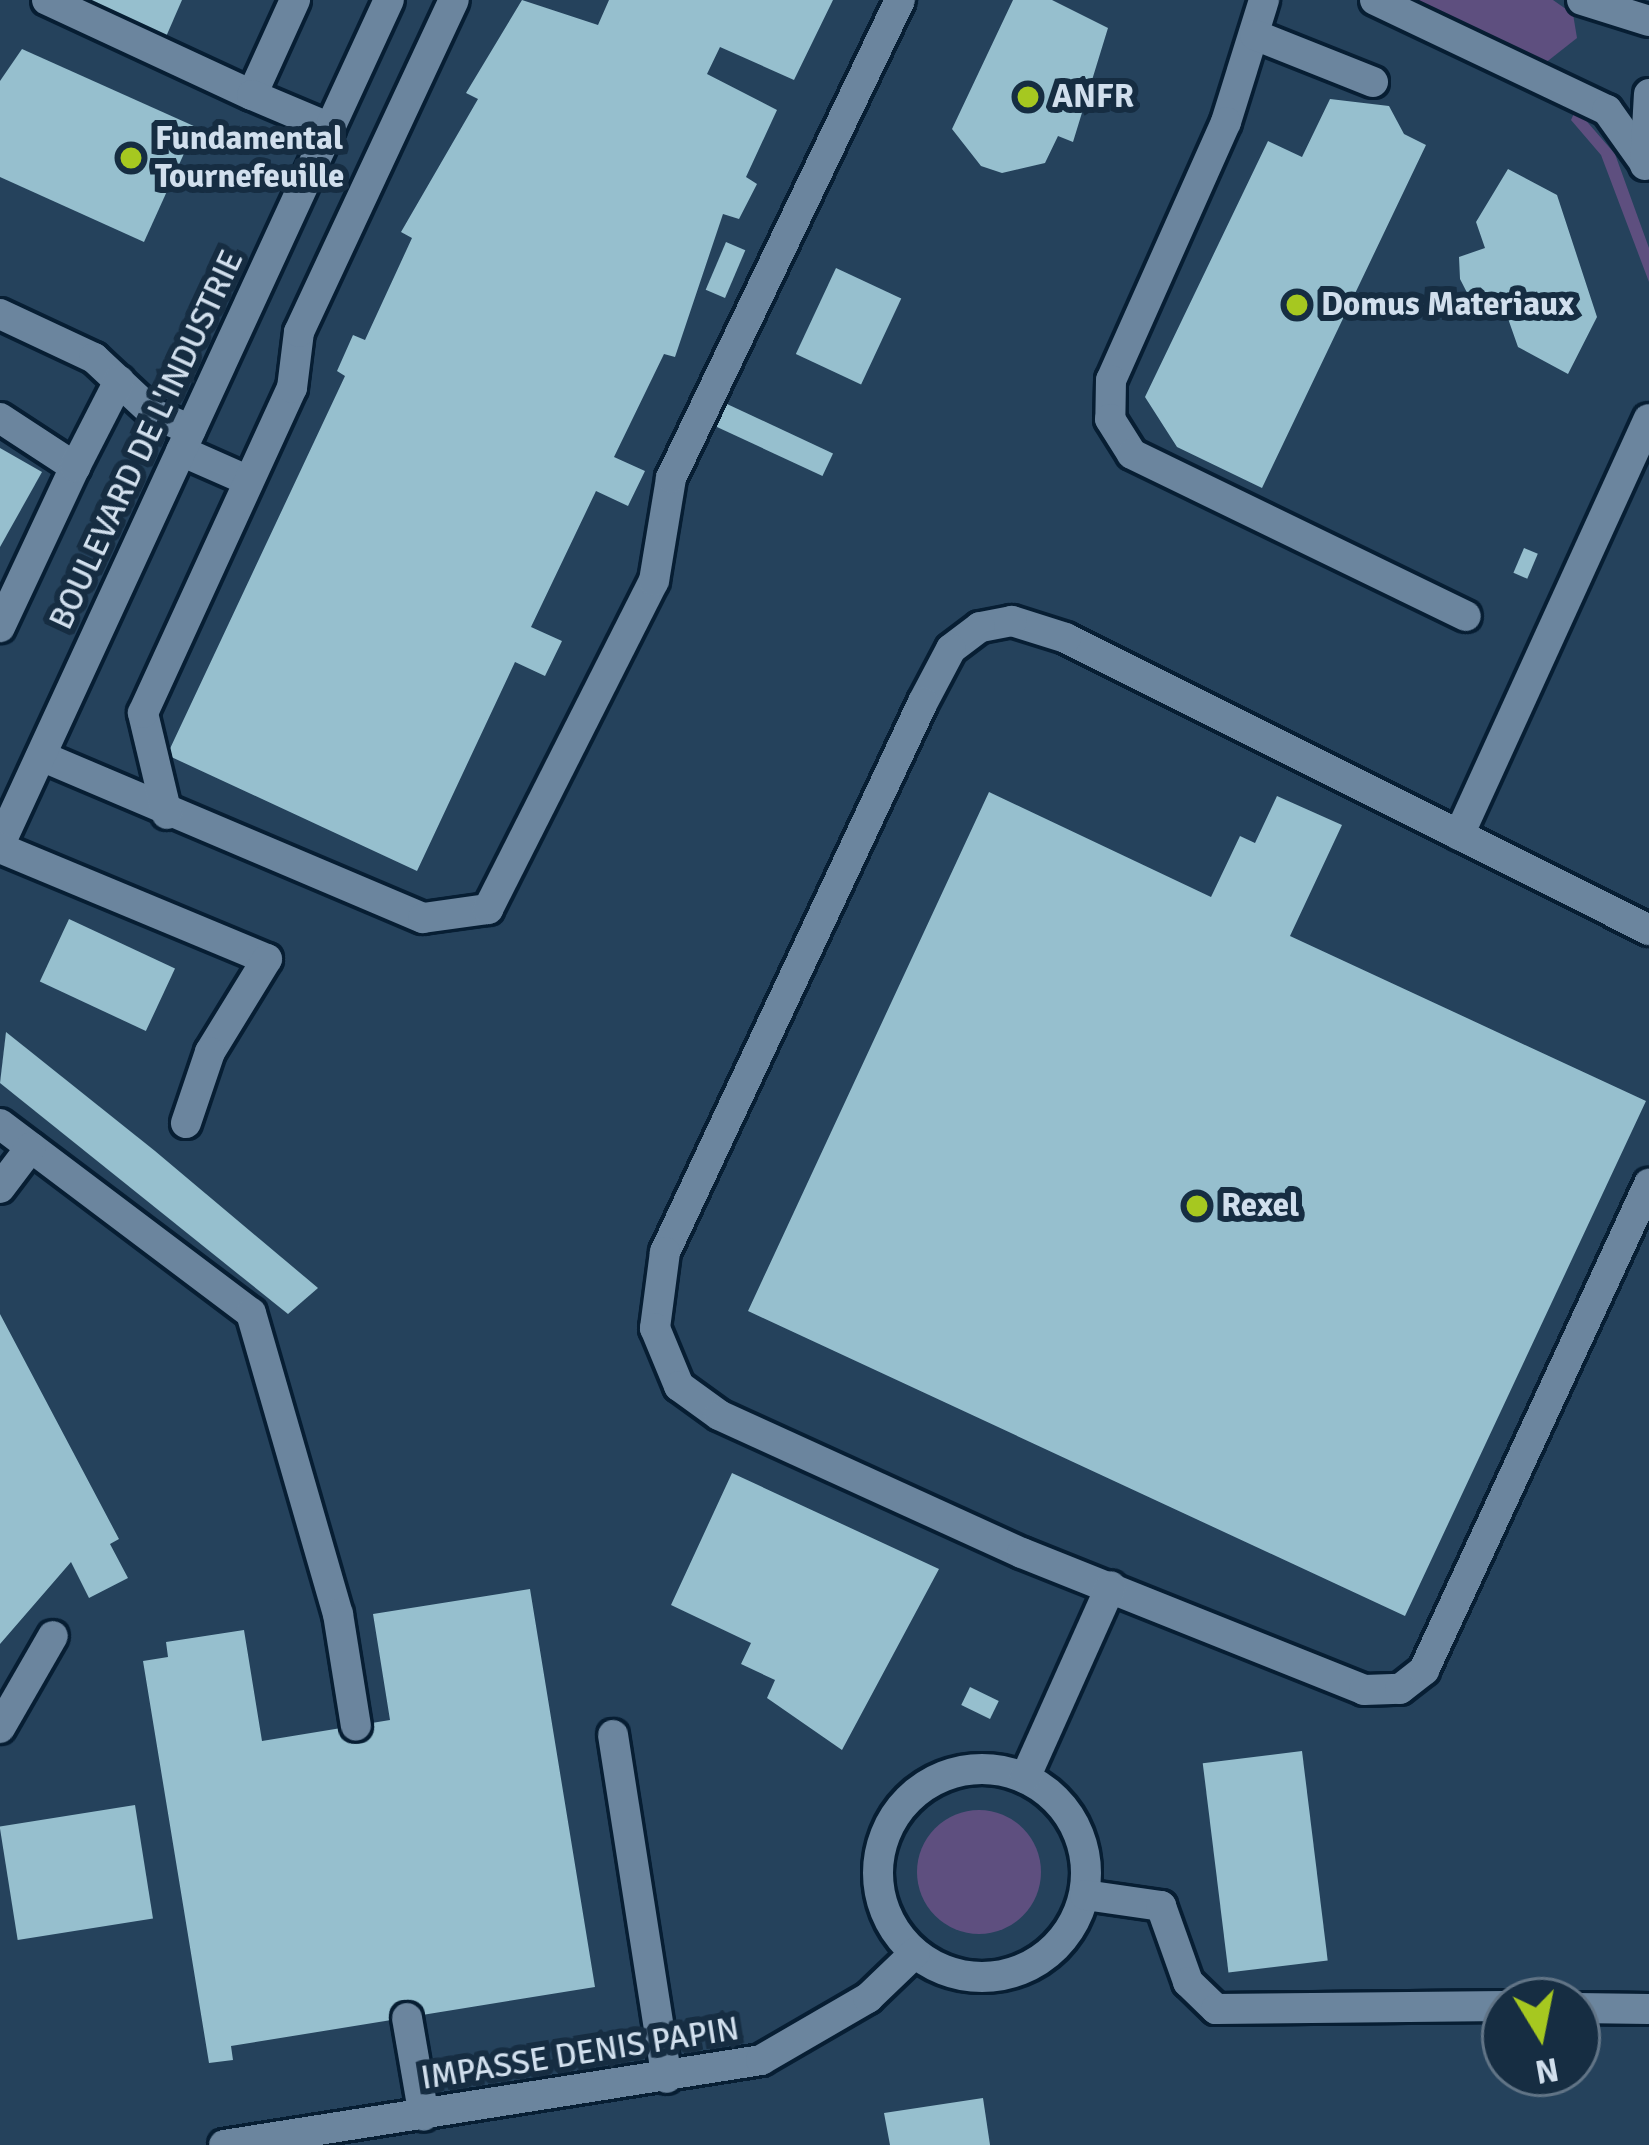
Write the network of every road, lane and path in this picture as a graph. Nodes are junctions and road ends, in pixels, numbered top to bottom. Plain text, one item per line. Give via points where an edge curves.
1 (47, 0) edge
2 (296, 0) edge
3 (389, 0) edge
4 (454, 0) edge
5 (900, 0) edge
6 (1264, 0) edge
7 (1375, 0) edge
8 (1582, 0) edge
9 (1649, 21) edge
10 (1256, 35) junction
11 (1373, 82) dead end
12 (1649, 94) edge
13 (252, 95) junction
14 (330, 128) junction
15 (1646, 169) edge
16 (0, 314) edge
17 (119, 381) junction
18 (0, 418) edge
19 (1649, 418) edge
20 (186, 441) junction
21 (75, 466) junction
22 (249, 482) junction
23 (1466, 616) dead end
24 (0, 627) edge
25 (41, 755) junction
26 (167, 814) junction
27 (1459, 835) junction
28 (0, 846) edge
29 (1649, 930) edge
30 (187, 1123) dead end
31 (0, 1124) edge
32 (31, 1147) junction
33 (1649, 1184) edge
34 (0, 1188) edge
35 (1106, 1597) junction
36 (53, 1636) dead end
37 (356, 1726) dead end
38 (0, 1728) edge
39 (613, 1736) dead end
40 (1025, 1778) junction
41 (1085, 1894) junction
42 (915, 1953) junction
43 (1481, 2006) edge
44 (1601, 2008) edge
45 (1649, 2009) edge
46 (407, 2018) dead end
47 (667, 2078) junction
48 (430, 2125) edge
49 (224, 2145) edge

1 - 13 street
2 - 13 street
3 - 14 street, BOULEVARD DE L'INDUSTRIE
4 - 22 street via 299,332 292,388
5 - 26 street via 670,478 654,581 488,909 423,918
6 - 10 street
7 - 15 street via 1607,110
8 - 9 street
10 - 11 street
10 - 23 street via 1111,380 1110,419 1132,454
12 - 15 street
13 - 14 street
14 - 20 street, BOULEVARD DE L'INDUSTRIE
16 - 17 street
17 - 20 street
17 - 21 street
18 - 21 street
19 - 27 street
20 - 22 street
20 - 25 street, BOULEVARD DE L'INDUSTRIE
21 - 24 street
22 - 26 street via 142,713
25 - 26 street
25 - 28 street, BOULEVARD DE L'INDUSTRIE
27 - 29 street
27 - 35 street via 1066,638 1012,620 980,627 951,649 923,702 665,1252 655,1328 679,1386 719,1415
28 - 30 street via 267,959 210,1052
31 - 32 street
32 - 34 street
32 - 37 street via 251,1313 338,1614
33 - 35 street via 1424,1670 1400,1689 1364,1690
35 - 40 street
36 - 38 street
39 - 47 street
40 - 41 street via 1075,1825
40 - 42 street via 960,1772 929,1784 895,1819 878,1865 881,1898
41 - 42 street via 1048,1955 1016,1972 946,1971
41 - 43 street via 1161,1906 1187,1982 1216,2009
42 - 47 street, IMPASSE DENIS PAPIN via 814,2034 761,2060
44 - 45 street
46 - 48 street
47 - 48 street, IMPASSE DENIS PAPIN
48 - 49 street, IMPASSE DENIS PAPIN

